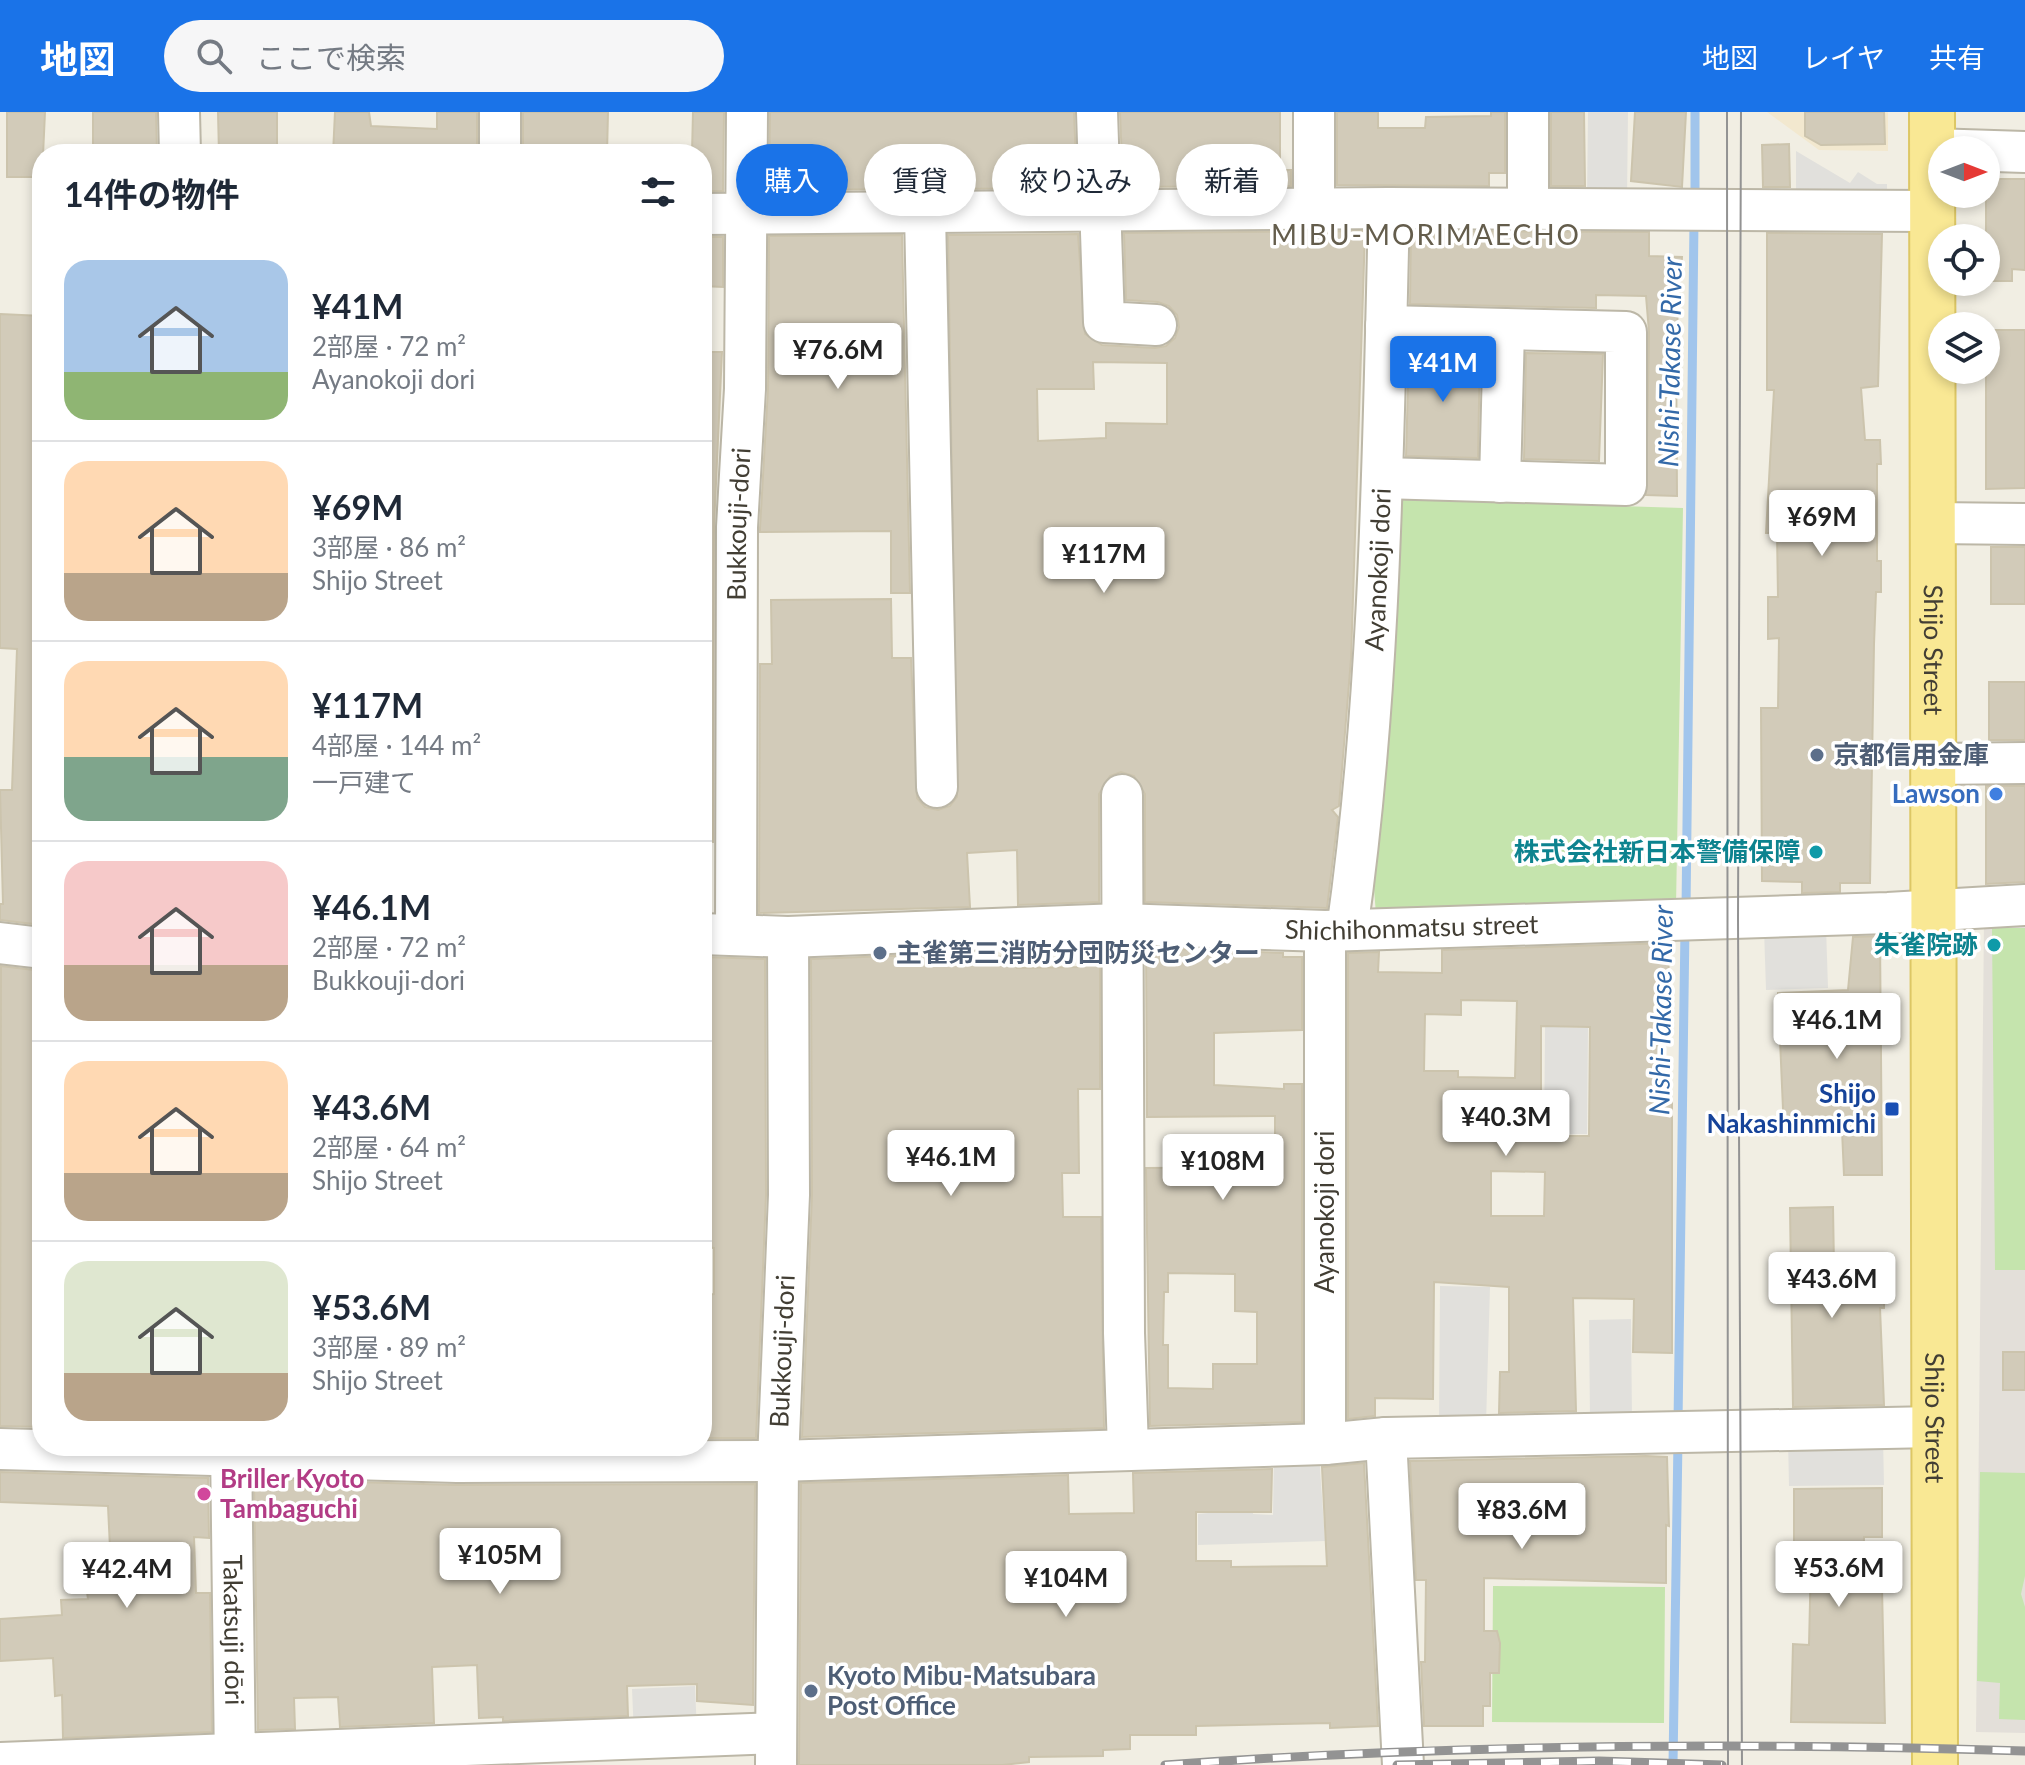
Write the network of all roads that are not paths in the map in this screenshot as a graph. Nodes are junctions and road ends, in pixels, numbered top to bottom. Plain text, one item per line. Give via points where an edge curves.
1 (179, 112) edge
2 (500, 112) edge
3 (747, 112) edge
4 (1097, 112) edge
5 (1314, 112) edge
6 (1528, 112) edge
7 (1932, 131) edge
8 (180, 144) edge
9 (500, 144) edge
10 (747, 144) edge
11 (1098, 144) edge
12 (2025, 152) edge
13 (1314, 208) junction
14 (1389, 208) junction
15 (1528, 208) junction
16 (1160, 211) edge
17 (1932, 211) junction
18 (712, 214) edge
19 (736, 214) edge
20 (746, 216) edge
21 (925, 216) edge
22 (1100, 216) edge
23 (1156, 325) dead end
24 (1386, 326) junction
25 (1504, 329) junction
26 (1382, 478) junction
27 (1500, 482) junction
28 (1932, 523) junction
29 (2025, 524) edge
30 (2025, 763) edge
31 (1933, 764) junction
32 (718, 776) edge
33 (937, 787) dead end
34 (1122, 795) dead end
35 (2025, 905) edge
36 (1933, 911) junction
37 (1120, 924) junction
38 (1336, 931) junction
39 (719, 934) edge
40 (788, 937) junction
41 (0, 943) edge
42 (32, 947) edge
43 (1934, 1427) junction
44 (1386, 1438) junction
45 (1325, 1444) junction
46 (0, 1449) edge
47 (32, 1449) edge
48 (1128, 1449) junction
49 (231, 1456) edge
50 (321, 1456) edge
51 (778, 1461) junction
52 (776, 1749) edge
53 (235, 1759) edge
54 (0, 1763) edge
55 (1403, 1765) edge
56 (1935, 1765) edge

1 - 8 street
2 - 9 street
3 - 10 street, Bukkouji-dori
4 - 11 street
5 - 13 street
6 - 15 street
7 - 12 street
7 - 17 main road, Shijo Street
13 - 14 street
13 - 16 street
14 - 15 street
14 - 24 street, Ayanokoji dori
15 - 17 street
17 - 28 main road, Shijo Street
18 - 19 street
20 - 32 street, Bukkouji-dori via 745,389
21 - 33 street
22 - 23 street via 1104,322
24 - 25 street
24 - 26 street, Ayanokoji dori
25 - 27 street
25 - 27 street via 1626,332 1626,485
26 - 27 street
26 - 38 street, Ayanokoji dori via 1363,818
28 - 29 street
28 - 31 main road, Shijo Street
30 - 31 street
31 - 36 main road, Shijo Street
32 - 39 street, Bukkouji-dori
34 - 37 street
35 - 36 street, Shichihonmatsu street
36 - 38 street, Shichihonmatsu street
36 - 43 main road, Shijo Street
37 - 38 street, Shichihonmatsu street
37 - 40 street, Shichihonmatsu street
37 - 48 street
38 - 45 street, Ayanokoji dori
39 - 40 street, Shichihonmatsu street
40 - 51 street, Bukkouji-dori via 789,1195
41 - 42 street
43 - 44 street
43 - 56 main road, Shijo Street
44 - 45 street
44 - 55 street
45 - 48 street
46 - 47 street
48 - 51 street
49 - 53 street, Takatsuji dōri
50 - 51 street via 457,1462
51 - 52 street, Bukkouji-dori
52 - 53 street
53 - 54 street

